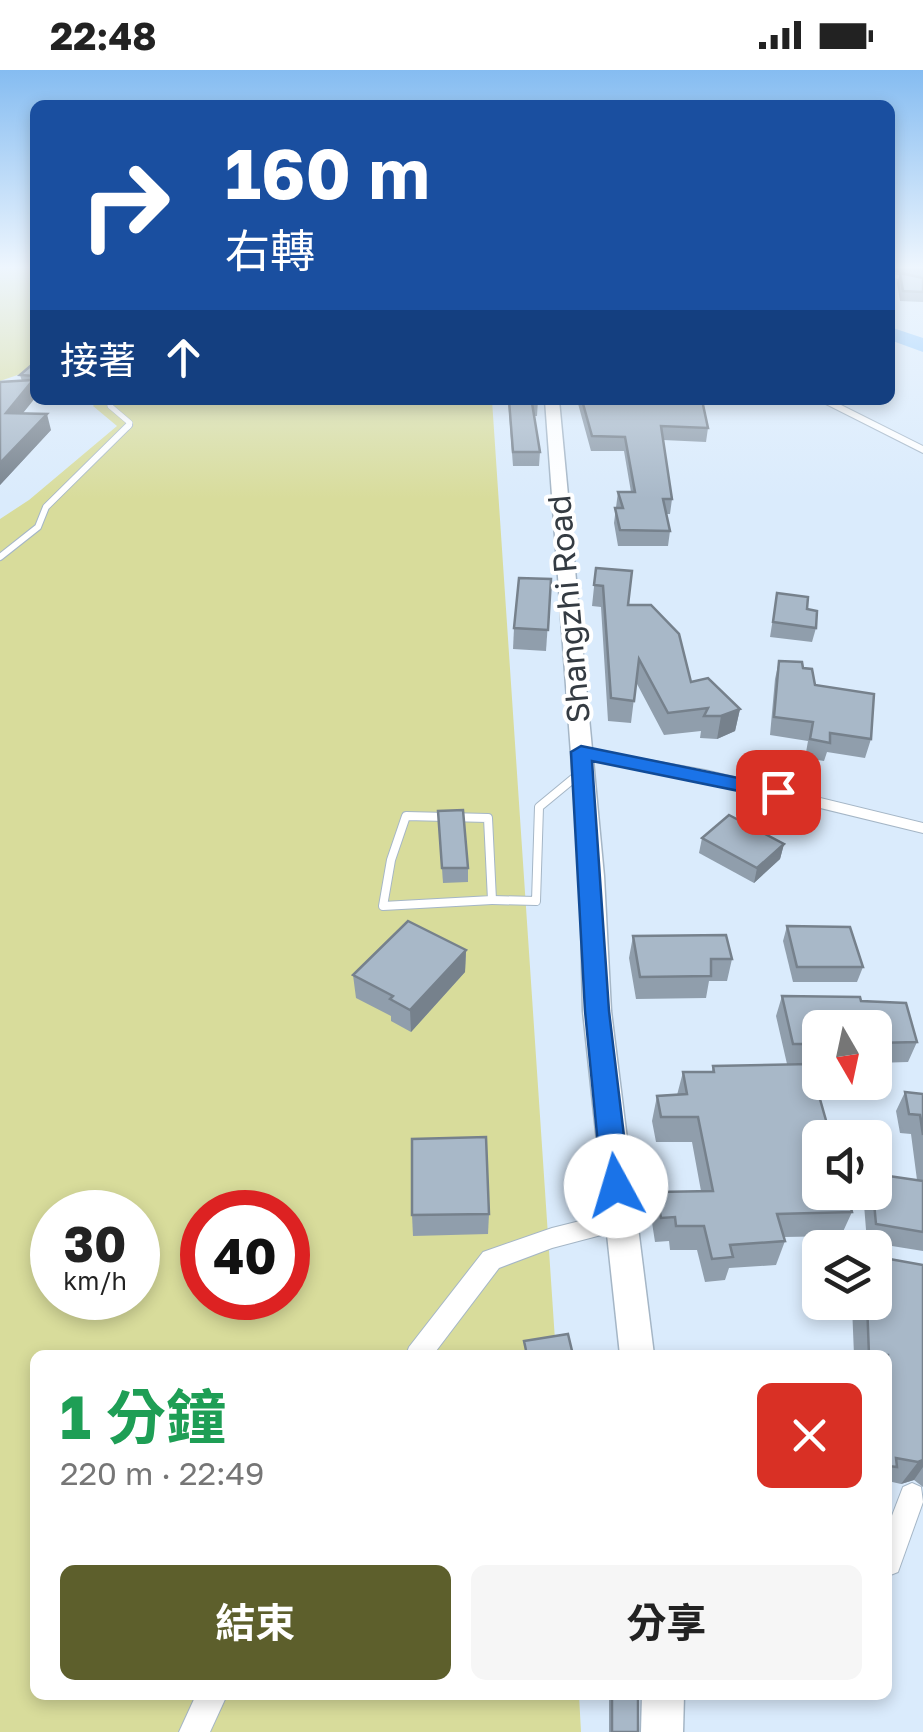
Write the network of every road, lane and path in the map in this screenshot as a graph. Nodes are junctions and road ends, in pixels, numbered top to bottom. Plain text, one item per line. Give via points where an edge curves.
1 (110, 405) edge
2 (552, 405) edge
3 (833, 405) edge
4 (923, 450) edge
5 (0, 557) edge
6 (581, 762) junction
7 (923, 828) edge
8 (492, 900) junction
9 (620, 1221) junction
10 (422, 1350) edge
11 (636, 1350) edge
12 (912, 1496) dead end
13 (892, 1551) edge
14 (210, 1700) edge
15 (663, 1700) edge
16 (194, 1732) edge
17 (662, 1732) edge

1 - 5 lane via 130,424 126,431 46,507 38,527
2 - 6 street, Shangzhi Road
3 - 4 street
6 - 7 street via 704,775
6 - 8 lane via 539,807 536,900
6 - 9 street, Shangzhi Road via 597,1011
8 - 8 lane via 488,818 406,816 382,906
9 - 10 street via 492,1260
9 - 11 street, Shangzhi Road
12 - 13 street
14 - 16 street
15 - 17 street

